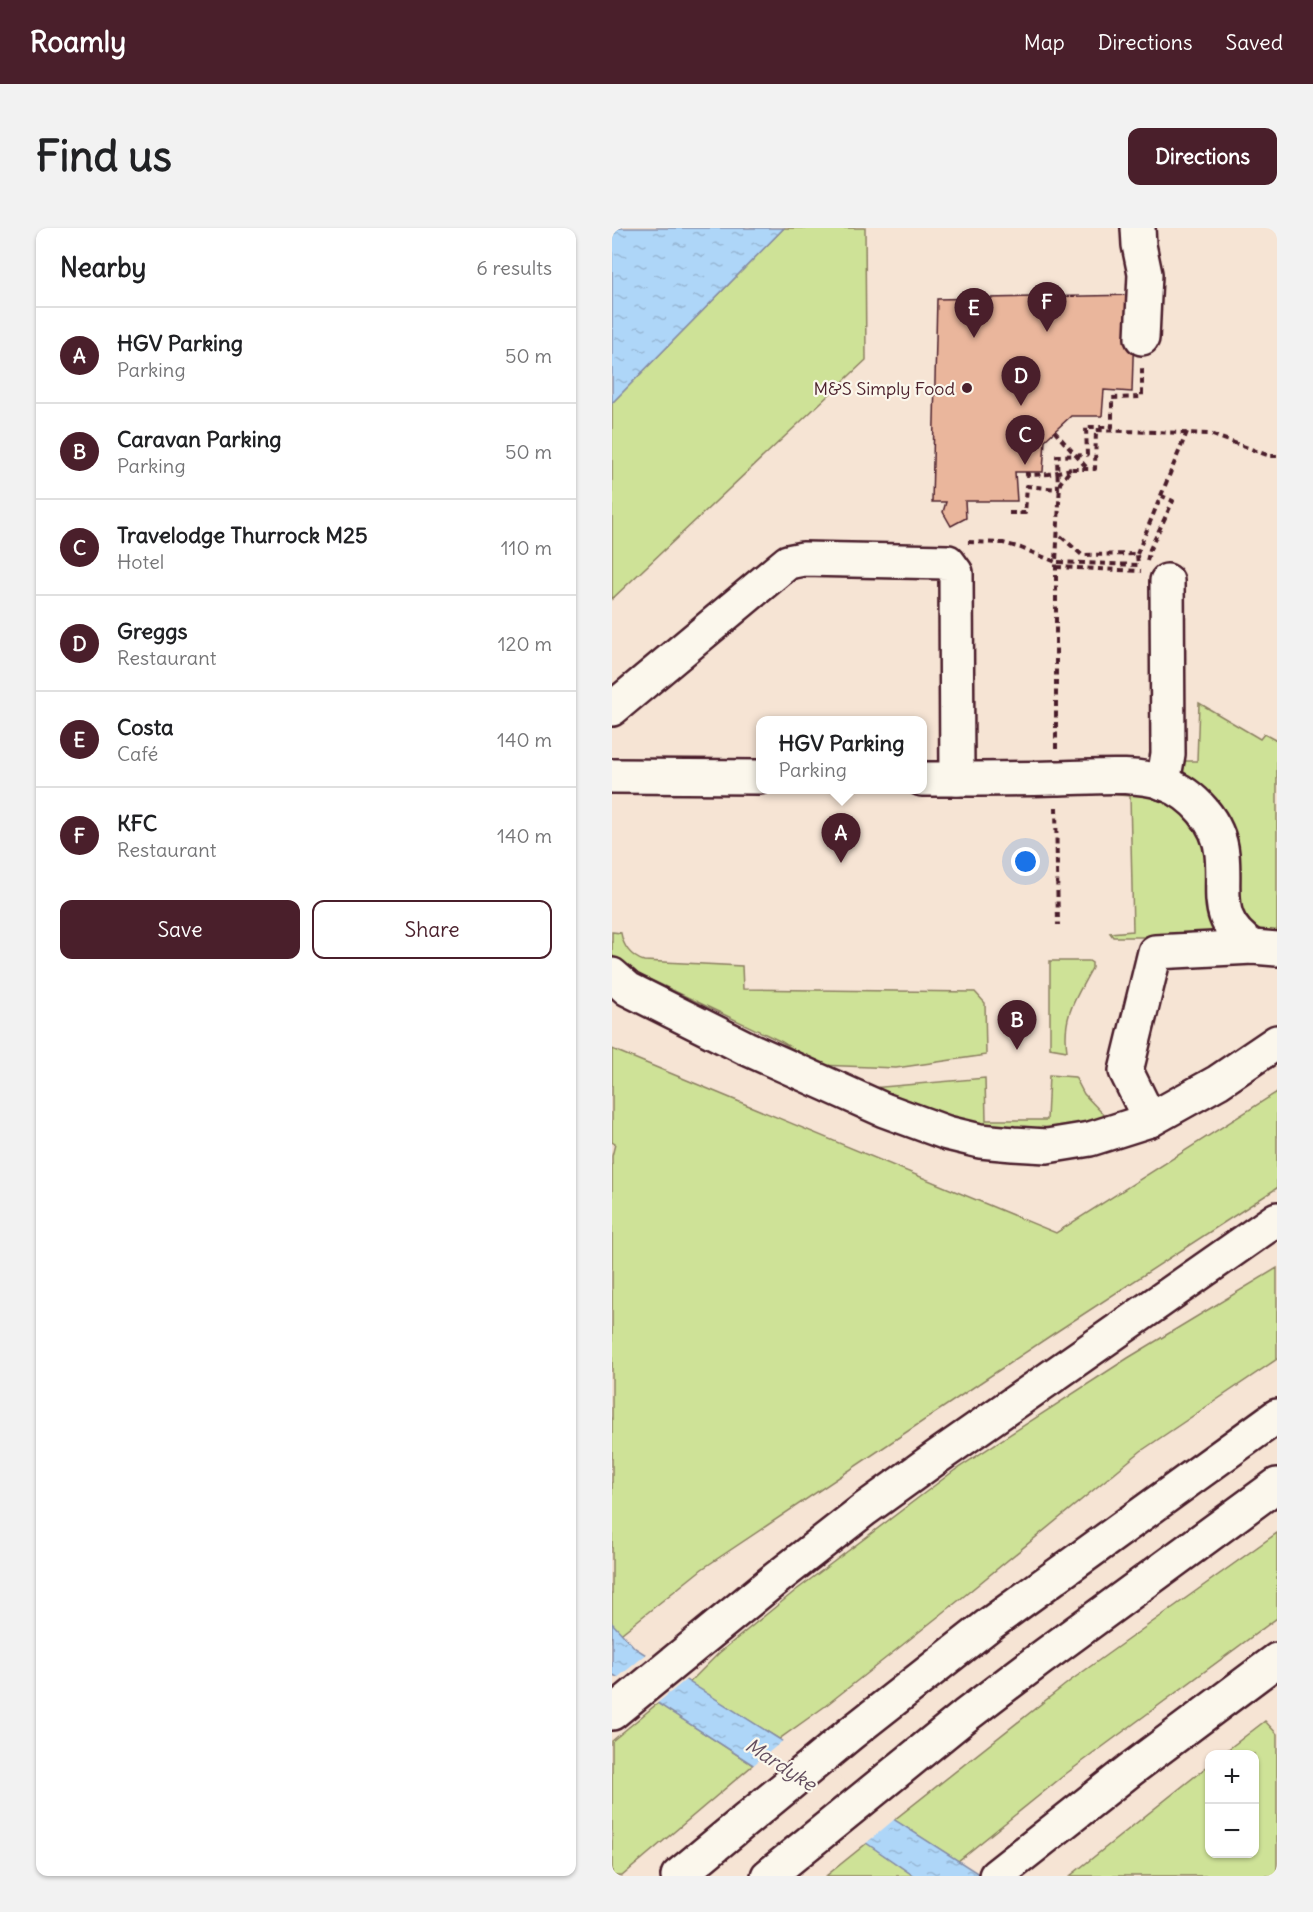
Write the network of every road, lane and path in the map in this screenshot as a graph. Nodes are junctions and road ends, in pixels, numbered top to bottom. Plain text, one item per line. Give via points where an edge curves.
1 (1138, 228) edge
2 (1142, 338) joint
3 (1054, 431) dead end
4 (1187, 432) junction
5 (1277, 456) edge
6 (1071, 469) junction
7 (1088, 469) junction
8 (1027, 472) dead end
9 (1162, 496) junction
10 (1009, 513) dead end
11 (1057, 533) junction
12 (964, 542) dead end
13 (1137, 554) junction
14 (1056, 565) junction
15 (1167, 581) dead end
16 (612, 709) edge
17 (612, 776) edge
18 (756, 777) edge
19 (927, 778) edge
20 (1056, 778) junction
21 (957, 779) junction
22 (1163, 783) junction
23 (1058, 925) dead end
24 (1265, 948) edge
25 (612, 975) edge
26 (1277, 1042) edge
27 (1150, 1120) junction
28 (1277, 1219) edge
29 (1277, 1228) edge
30 (1232, 1250) junction
31 (1277, 1416) edge
32 (1277, 1485) edge
33 (1277, 1660) edge
34 (612, 1713) edge
35 (678, 1876) edge
36 (768, 1876) edge
37 (996, 1876) edge

1 - 2 main road via 1145,274
2 - 10 path via 1142,397 1112,398 1113,427 1086,427 1087,455 1057,456 1058,489 1026,486 1025,513
3 - 7 path, bridge
4 - 5 path via 1210,434
4 - 7 path via 1096,430 1095,470
4 - 9 path
6 - 7 path, bridge
6 - 8 path, bridge
6 - 11 path via 1060,483
9 - 13 path
9 - 14 path via 1173,501 1149,549 1144,571
11 - 13 path via 1082,555
11 - 14 path
12 - 14 path via 1003,543
13 - 14 path via 1138,565
14 - 20 path
15 - 22 main road via 1168,754
16 - 21 main road via 788,562 948,562 957,573
17 - 18 main road
19 - 21 main road
20 - 21 main road
20 - 22 main road via 1138,778
20 - 23 path
22 - 24 main road via 1199,806 1217,832 1222,852 1223,909 1230,926 1240,939
24 - 27 main road via 1155,952 1126,1071
25 - 27 main road via 628,989 746,1048 884,1110 947,1133 980,1141 1047,1146 1090,1139
26 - 27 main road via 1218,1082
28 - 30 main road
29 - 30 main road
30 - 34 main road via 865,1509
31 - 35 main road via 990,1624
32 - 36 main road via 965,1716
33 - 37 main road

